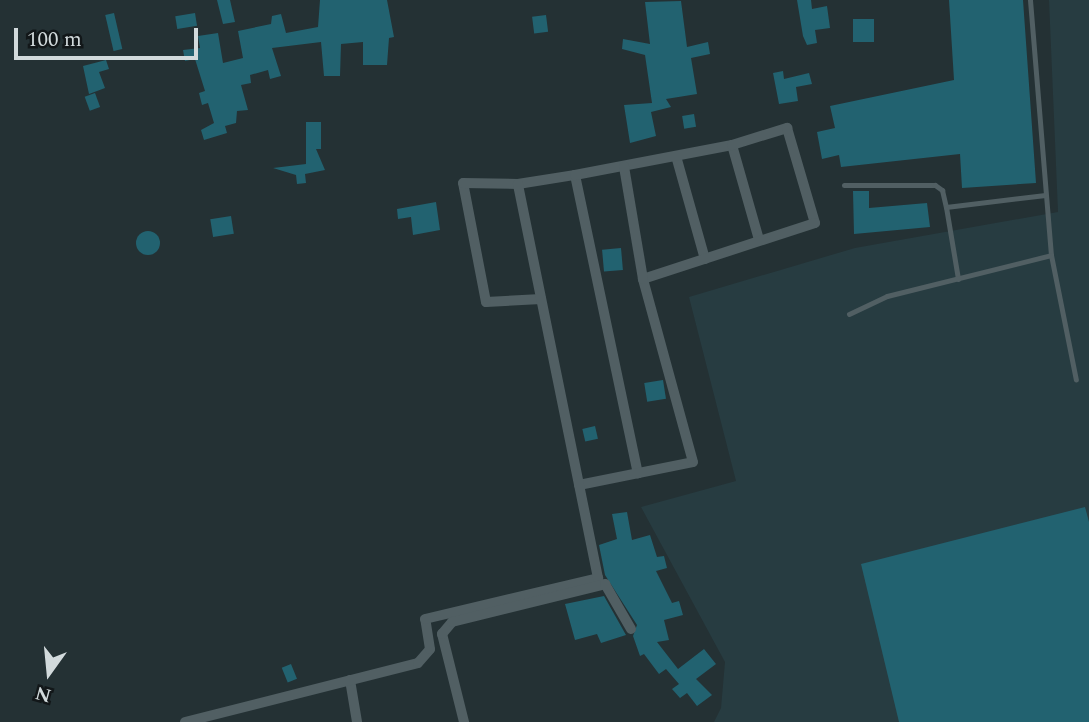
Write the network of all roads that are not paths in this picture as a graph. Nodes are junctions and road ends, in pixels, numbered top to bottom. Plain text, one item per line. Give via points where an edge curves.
1 (1030, 0) edge
2 (732, 145) junction
3 (676, 156) junction
4 (624, 167) junction
5 (575, 176) junction
6 (518, 184) junction
7 (844, 185) dead end
8 (1045, 195) junction
9 (946, 207) junction
10 (759, 240) junction
11 (1051, 255) junction
12 (705, 260) junction
13 (643, 279) junction
14 (958, 279) junction
15 (541, 299) junction
16 (849, 314) dead end
17 (1076, 380) dead end
18 (638, 473) junction
19 (579, 485) junction
20 (631, 629) dead end
21 (350, 680) junction
22 (185, 722) edge
23 (357, 722) edge
24 (464, 722) edge

1 - 8 lane
2 - 3 street
2 - 10 street
2 - 10 street via 787,128 815,223
3 - 4 street
3 - 12 street
4 - 5 street
4 - 13 street
5 - 6 street
5 - 18 street
6 - 15 street
6 - 15 street via 463,183 486,302
7 - 9 lane via 935,185 942,190
8 - 9 lane
8 - 11 lane
9 - 14 lane
10 - 12 street
11 - 14 lane
11 - 17 lane
12 - 13 street
13 - 18 street via 693,462
14 - 16 lane via 887,296
15 - 19 street
18 - 19 street
19 - 21 street via 598,578 425,619 430,649 418,663
20 - 24 street via 605,584 452,622 442,634
21 - 22 street
21 - 23 street

